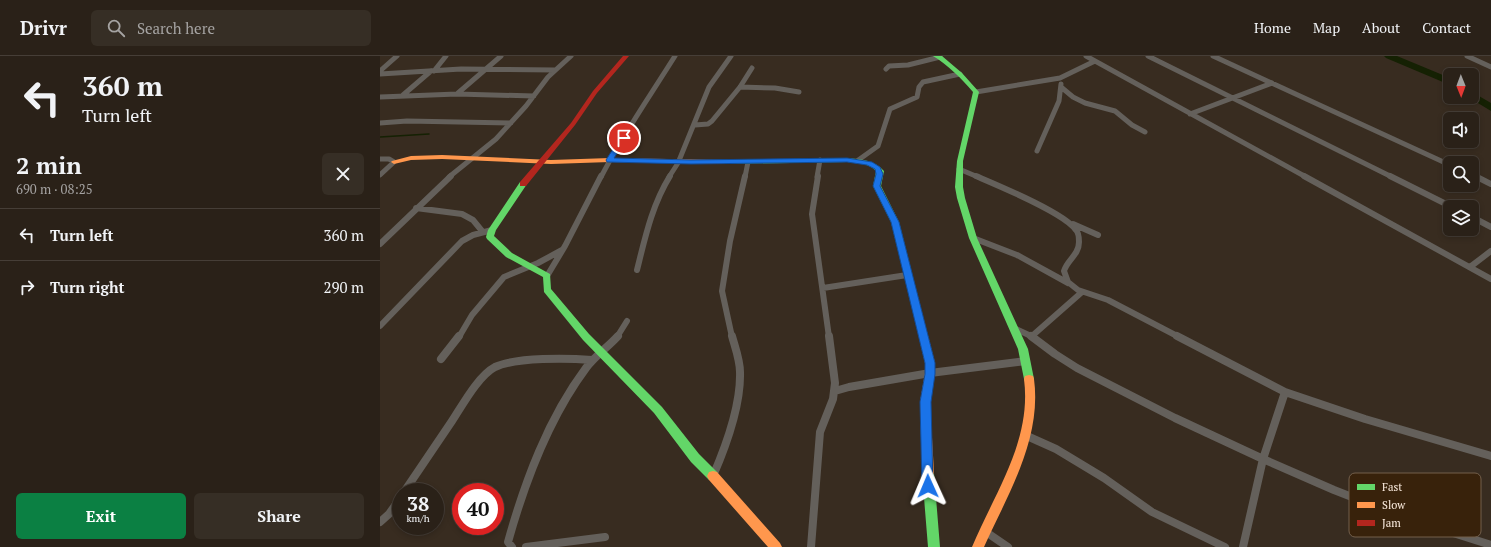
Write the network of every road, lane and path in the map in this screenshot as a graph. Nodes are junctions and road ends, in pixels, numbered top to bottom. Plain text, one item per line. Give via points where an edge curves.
1 (397, 56) edge
2 (446, 56) edge
3 (501, 56) edge
4 (571, 56) edge
5 (626, 56) edge
6 (675, 56) edge
7 (731, 56) edge
8 (1086, 56) edge
9 (1148, 56) edge
10 (1212, 56) edge
11 (1467, 56) edge
12 (938, 57) edge
13 (1095, 61) junction
14 (1491, 67) edge
15 (752, 68) dead end
16 (484, 69) junction
17 (886, 69) dead end
18 (555, 70) junction
19 (432, 71) junction
20 (380, 73) edge
21 (960, 74) junction
22 (1060, 78) junction
23 (1272, 83) junction
24 (740, 86) junction
25 (1061, 87) junction
26 (799, 92) dead end
27 (976, 92) junction
28 (458, 93) junction
29 (404, 95) junction
30 (534, 96) junction
31 (380, 97) edge
32 (1231, 97) junction
33 (1190, 114) junction
34 (380, 123) edge
35 (511, 123) junction
36 (694, 125) junction
37 (1145, 132) dead end
38 (1037, 151) dead end
39 (380, 159) edge
40 (472, 159) junction
41 (610, 160) junction
42 (820, 160) junction
43 (679, 161) junction
44 (857, 161) junction
45 (394, 162) junction
46 (541, 162) junction
47 (748, 162) junction
48 (1443, 162) edge
49 (959, 169) junction
50 (380, 175) edge
51 (1479, 178) edge
52 (1491, 184) edge
53 (1443, 203) edge
54 (416, 208) junction
55 (1479, 221) edge
56 (1071, 223) junction
57 (1491, 227) edge
58 (487, 231) junction
59 (1098, 235) dead end
60 (973, 238) junction
61 (380, 244) edge
62 (563, 250) junction
63 (1491, 250) edge
64 (528, 267) junction
65 (1470, 267) junction
66 (637, 270) dead end
67 (907, 275) junction
68 (547, 276) junction
69 (1491, 279) edge
70 (1069, 283) junction
71 (823, 288) junction
72 (1082, 292) junction
73 (627, 321) dead end
74 (380, 326) edge
75 (1014, 328) junction
76 (1032, 336) junction
77 (602, 353) junction
78 (441, 359) dead end
79 (592, 360) junction
80 (1026, 361) junction
81 (930, 374) junction
82 (835, 391) junction
83 (1285, 392) junction
84 (1027, 436) junction
85 (1491, 456) edge
86 (1263, 459) junction
87 (713, 476) junction
88 (410, 483) edge
89 (1349, 496) edge
90 (392, 510) edge
91 (380, 522) edge
92 (986, 532) junction
93 (1466, 537) edge
94 (605, 538) dead end
95 (1491, 545) edge
96 (512, 547) edge
97 (526, 547) edge
98 (776, 547) edge
99 (811, 547) edge
100 (934, 547) edge
101 (978, 547) edge
102 (1008, 547) edge
103 (1225, 547) edge
104 (1243, 547) edge

1 - 20 street
2 - 19 street
3 - 16 street
4 - 18 street
5 - 46 street
6 - 41 street
7 - 36 street via 709,87
8 - 13 street
9 - 32 street
10 - 23 street
11 - 14 street
12 - 17 street via 908,65 889,66
12 - 21 street
13 - 22 street
13 - 33 street
15 - 24 street
16 - 18 street
16 - 19 street
16 - 28 street
18 - 30 street
19 - 20 street
19 - 29 street
21 - 27 street
21 - 44 street via 923,82 917,98 890,108 878,146
22 - 25 street
22 - 27 street
23 - 32 street
23 - 48 street
24 - 26 street
24 - 36 street via 712,121 708,124
25 - 37 street via 1085,103 1116,111
25 - 38 street via 1059,101
27 - 49 street
28 - 29 street
28 - 30 street
29 - 31 street
30 - 35 street
32 - 33 street
32 - 53 street
33 - 65 street
34 - 35 street
35 - 40 street
36 - 43 street
39 - 45 street
40 - 45 street via 411,158
40 - 46 street
40 - 54 street
41 - 43 street
41 - 46 street
41 - 62 street
42 - 44 street
42 - 47 street
42 - 71 street via 812,214
43 - 47 street
43 - 66 street via 657,202
44 - 67 street via 875,166 880,171 877,186 895,222
45 - 50 street
46 - 58 street
47 - 87 street via 730,241 722,291 740,370 740,392 722,455
49 - 56 street
49 - 60 street via 960,198
51 - 52 street
54 - 58 street via 462,214
54 - 61 street
55 - 57 street
56 - 59 street
56 - 70 street via 1079,240 1076,254 1064,268 1064,275
58 - 64 street via 499,248
58 - 74 street via 462,241
60 - 70 street via 1017,255
60 - 75 street
62 - 64 street
62 - 68 street
63 - 65 street
64 - 68 street
64 - 78 street via 502,279 472,315 460,336
65 - 69 street
67 - 71 street
67 - 81 street via 928,351
68 - 77 street via 547,290
70 - 72 street
71 - 82 street
72 - 76 street
72 - 83 street via 1108,300
73 - 77 street via 625,327
75 - 76 street
75 - 80 street
76 - 86 street via 1077,368
77 - 79 street
77 - 87 street via 658,410 695,458
79 - 88 street via 566,358 515,363 492,370 464,402
79 - 96 street via 540,448 508,542
80 - 81 street
80 - 84 street via 1031,399
81 - 82 street via 849,386
81 - 100 street via 926,410 928,486
82 - 99 street via 820,432
83 - 85 street via 1365,419
83 - 86 street
84 - 92 street
84 - 103 street via 1056,449 1152,512
86 - 89 street
86 - 104 street
87 - 98 street
90 - 91 street
92 - 101 street
92 - 102 street
93 - 95 street
94 - 97 street

